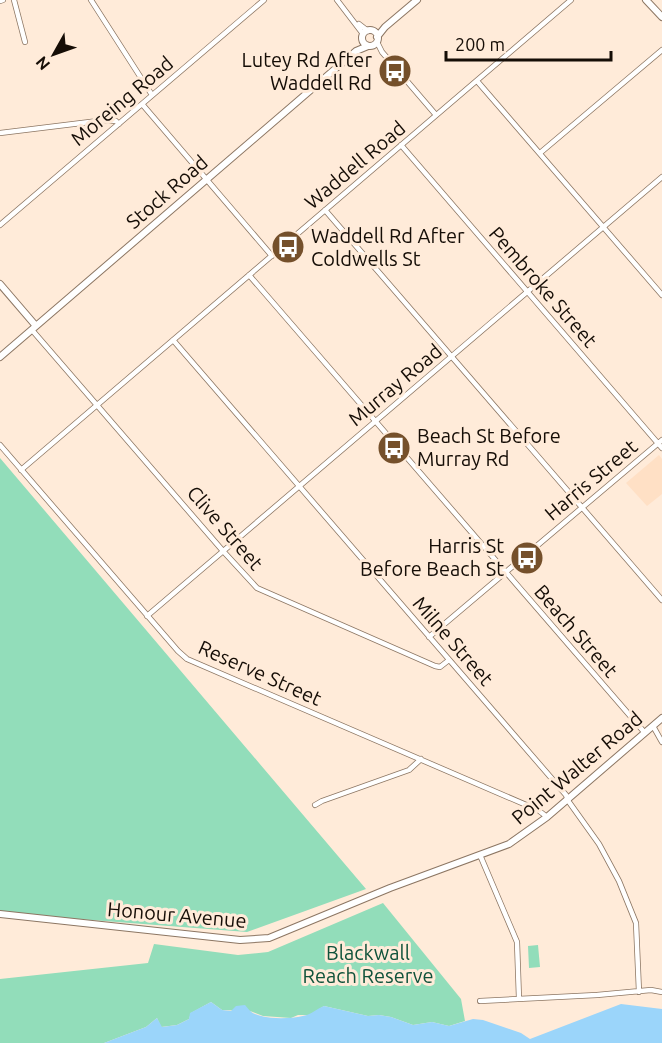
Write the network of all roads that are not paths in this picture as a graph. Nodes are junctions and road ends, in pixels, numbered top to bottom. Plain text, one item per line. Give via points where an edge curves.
1 (15, 0) edge
2 (91, 0) edge
3 (264, 0) edge
4 (337, 0) edge
5 (417, 0) edge
6 (571, 0) edge
7 (646, 0) edge
8 (662, 17) edge
9 (385, 27) junction
10 (367, 34) junction
11 (25, 42) dead end
12 (373, 43) junction
13 (662, 50) edge
14 (356, 51) junction
15 (477, 81) junction
16 (152, 95) junction
17 (142, 104) junction
18 (436, 115) junction
19 (119, 124) junction
20 (0, 133) edge
21 (401, 145) junction
22 (540, 153) junction
23 (662, 177) edge
24 (206, 180) junction
25 (325, 210) junction
26 (0, 225) edge
27 (603, 227) junction
28 (272, 256) junction
29 (249, 275) junction
30 (0, 284) edge
31 (527, 292) junction
32 (662, 295) edge
33 (34, 328) junction
34 (173, 340) junction
35 (0, 357) edge
36 (451, 357) junction
37 (97, 405) junction
38 (375, 421) junction
39 (661, 443) edge
40 (0, 445) edge
41 (21, 470) junction
42 (300, 486) junction
43 (582, 508) junction
44 (223, 552) junction
45 (506, 572) junction
46 (662, 600) edge
47 (147, 616) junction
48 (429, 637) junction
49 (449, 660) junction
50 (662, 718) edge
51 (653, 726) junction
52 (645, 733) junction
53 (662, 742) edge
54 (421, 759) junction
55 (568, 799) junction
56 (315, 806) dead end
57 (547, 817) junction
58 (480, 855) junction
59 (0, 914) edge
60 (639, 992) junction
61 (662, 992) edge
62 (519, 999) junction
63 (480, 1001) dead end

1 - 11 street
2 - 16 street
3 - 16 street, Moreing Road
4 - 10 street
5 - 9 street
6 - 15 street, Waddell Road
7 - 8 street
9 - 10 street
9 - 12 street
10 - 12 street
10 - 12 street
10 - 14 street, Stock Road
12 - 14 street, Stock Road
12 - 18 street
13 - 22 street
14 - 24 street, Stock Road
15 - 18 street, Waddell Road
15 - 22 street
16 - 17 street, Moreing Road
17 - 19 street, Moreing Road
17 - 24 street
18 - 21 street, Waddell Road
19 - 20 street via 106,120
19 - 26 street, Moreing Road
21 - 25 street, Waddell Road
21 - 31 street, Pembroke Street
22 - 27 street
23 - 27 street, Murray Road
24 - 28 street
24 - 33 street, Stock Road
25 - 28 street, Waddell Road
25 - 36 street
27 - 31 street, Murray Road
27 - 32 street
28 - 29 street, Waddell Road
29 - 34 street, Waddell Road
29 - 38 street, Beach Street
30 - 33 street, Clive Street
31 - 36 street, Murray Road
31 - 39 street, Pembroke Street
33 - 35 street, Stock Road
33 - 37 street, Clive Street
34 - 37 street, Waddell Road
34 - 42 street, Milne Street
36 - 38 street, Murray Road
36 - 43 street
37 - 41 street, Waddell Road
37 - 44 street, Clive Street
38 - 42 street, Murray Road
38 - 45 street, Beach Street
39 - 43 street, Harris Street
40 - 41 street, Reserve Street
41 - 47 street, Reserve Street
42 - 44 street, Murray Road
42 - 48 street, Milne Street
43 - 45 street, Harris Street
43 - 46 street
44 - 47 street, Murray Road
44 - 49 street, Clive Street via 265,593 435,666
45 - 48 street, Harris Street
45 - 52 street, Beach Street
47 - 54 street, Reserve Street via 187,659
48 - 49 street, Milne Street
49 - 55 street, Milne Street
50 - 51 street, Point Walter Road
51 - 52 street, Point Walter Road
51 - 53 street
52 - 55 street, Point Walter Road
54 - 56 street via 409,770
54 - 57 street, Reserve Street
55 - 57 street, Point Walter Road
55 - 60 street, Milne Street via 600,844 636,923
57 - 58 street, Point Walter Road via 518,839
58 - 59 street, Honour Avenue via 269,938 240,940
58 - 62 street via 517,942
60 - 61 street
60 - 62 street
62 - 63 street

